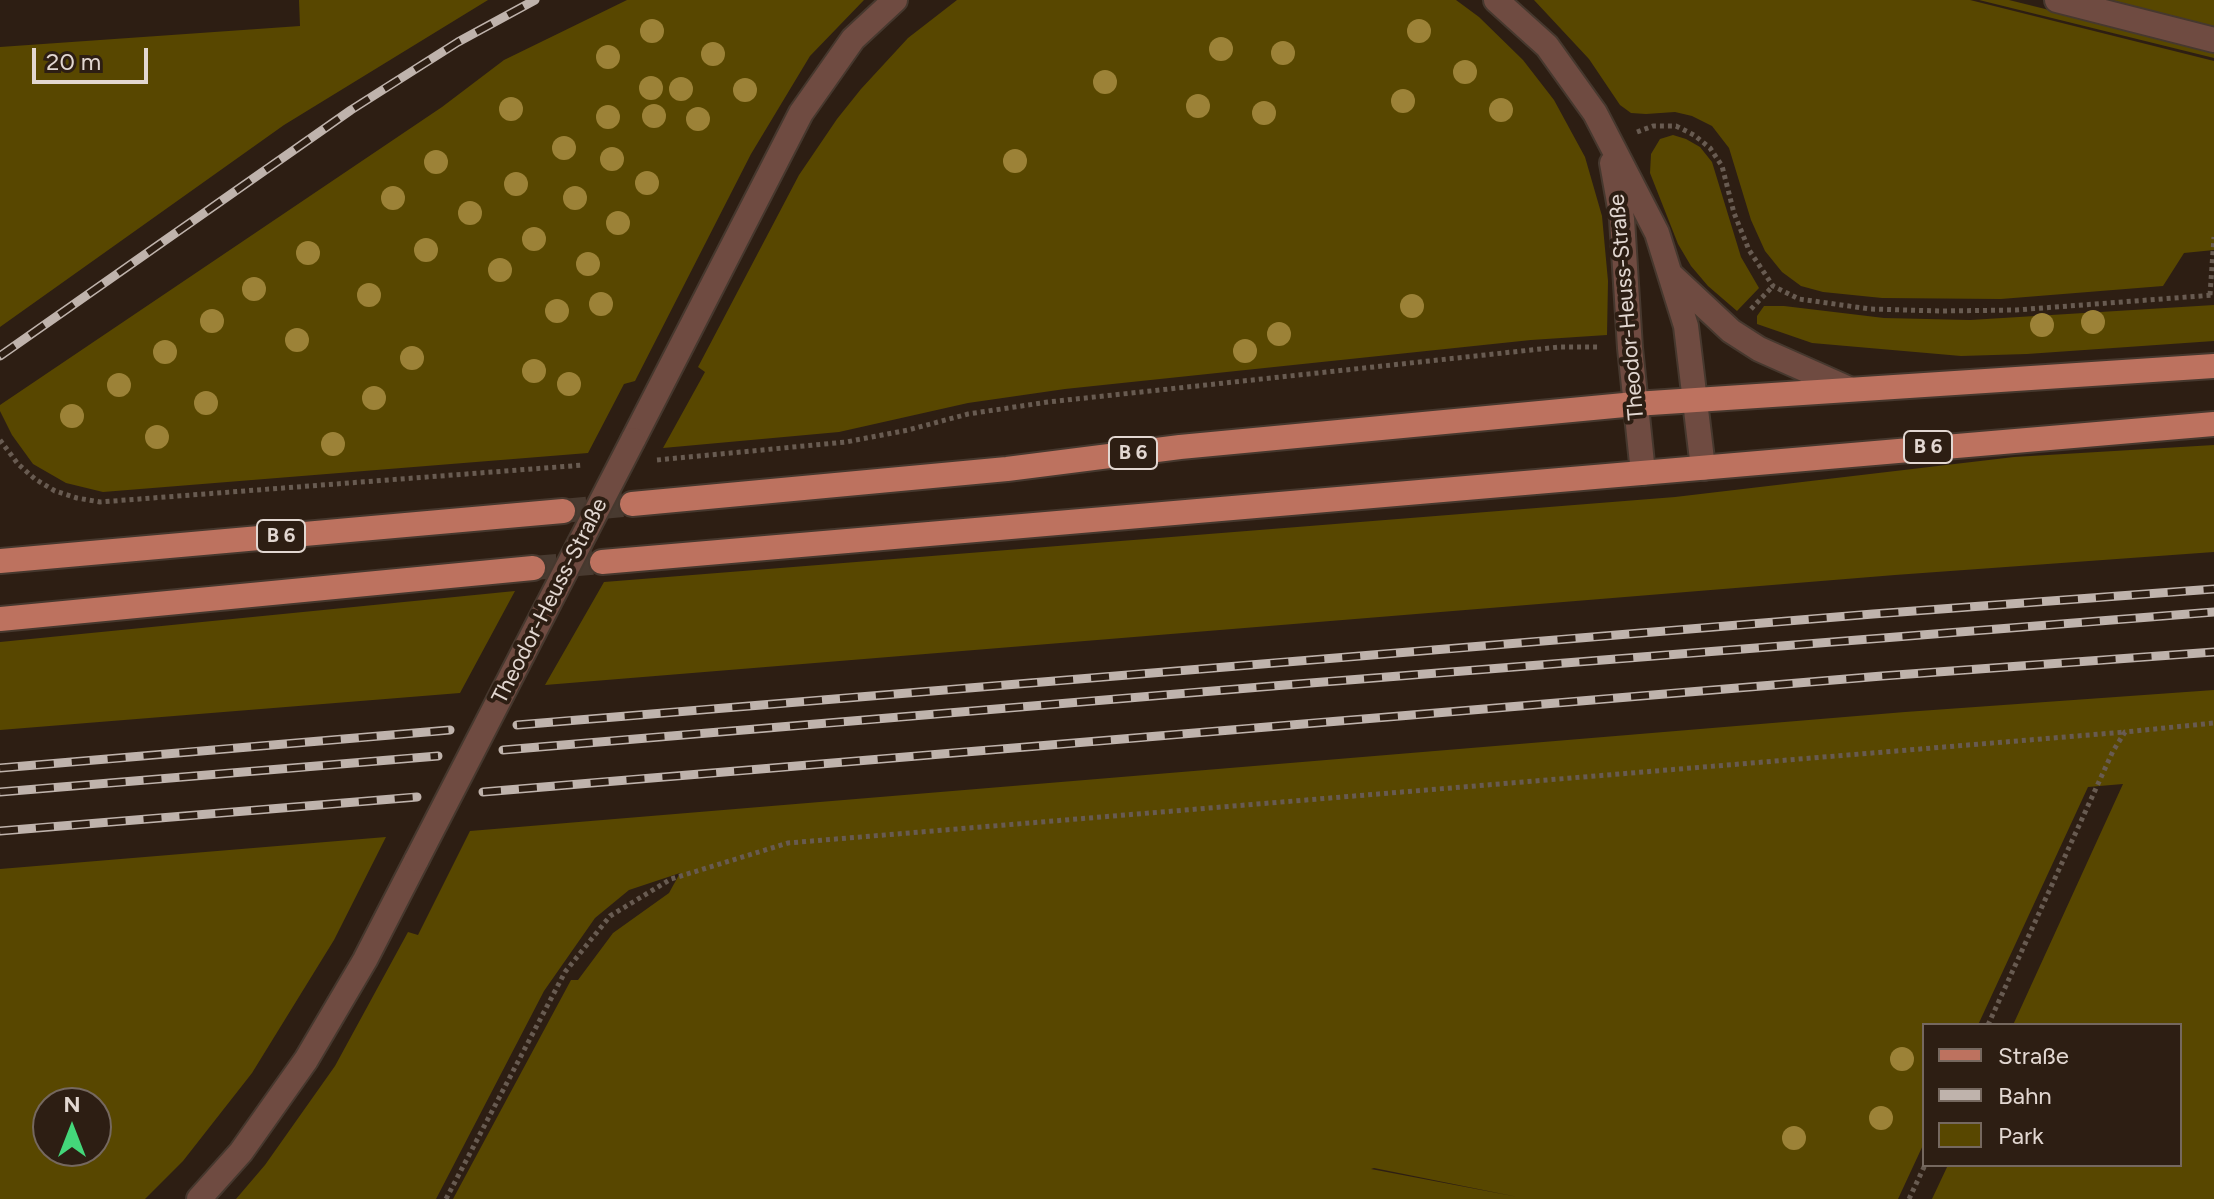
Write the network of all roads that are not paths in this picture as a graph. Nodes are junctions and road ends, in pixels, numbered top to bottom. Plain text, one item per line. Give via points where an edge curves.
1 (895, 0) edge
2 (1496, 0) edge
3 (2057, 0) edge
4 (2214, 40) edge
5 (1608, 141) junction
6 (1669, 273) junction
7 (2214, 366) edge
8 (1849, 389) junction
9 (1696, 399) junction
10 (1635, 404) junction
11 (2214, 424) edge
12 (1703, 468) junction
13 (1643, 473) junction
14 (632, 504) tunnel mouth
15 (563, 511) tunnel mouth
16 (0, 561) edge
17 (602, 562) tunnel mouth
18 (533, 568) tunnel mouth
19 (0, 619) edge
20 (199, 1199) edge

1 - 20 street, Theodor-Heuss-Straße, bridge via 853,39 801,113 365,960 306,1060 241,1152
2 - 5 street, Theodor-Heuss-Straße via 1547,46 1595,113
3 - 4 street
5 - 6 street, Theodor-Heuss-Straße via 1657,233
5 - 10 street, Theodor-Heuss-Straße via 1622,219
6 - 8 street via 1731,331
6 - 9 street, Theodor-Heuss-Straße via 1686,326
7 - 8 main road, B 6
8 - 9 main road, B 6
9 - 10 main road, B 6
9 - 12 street, Theodor-Heuss-Straße
10 - 13 street, Theodor-Heuss-Straße
10 - 14 main road, B 6
11 - 12 main road, B 6
12 - 13 main road, B 6
13 - 17 main road, B 6
15 - 16 main road, B 6
18 - 19 main road

